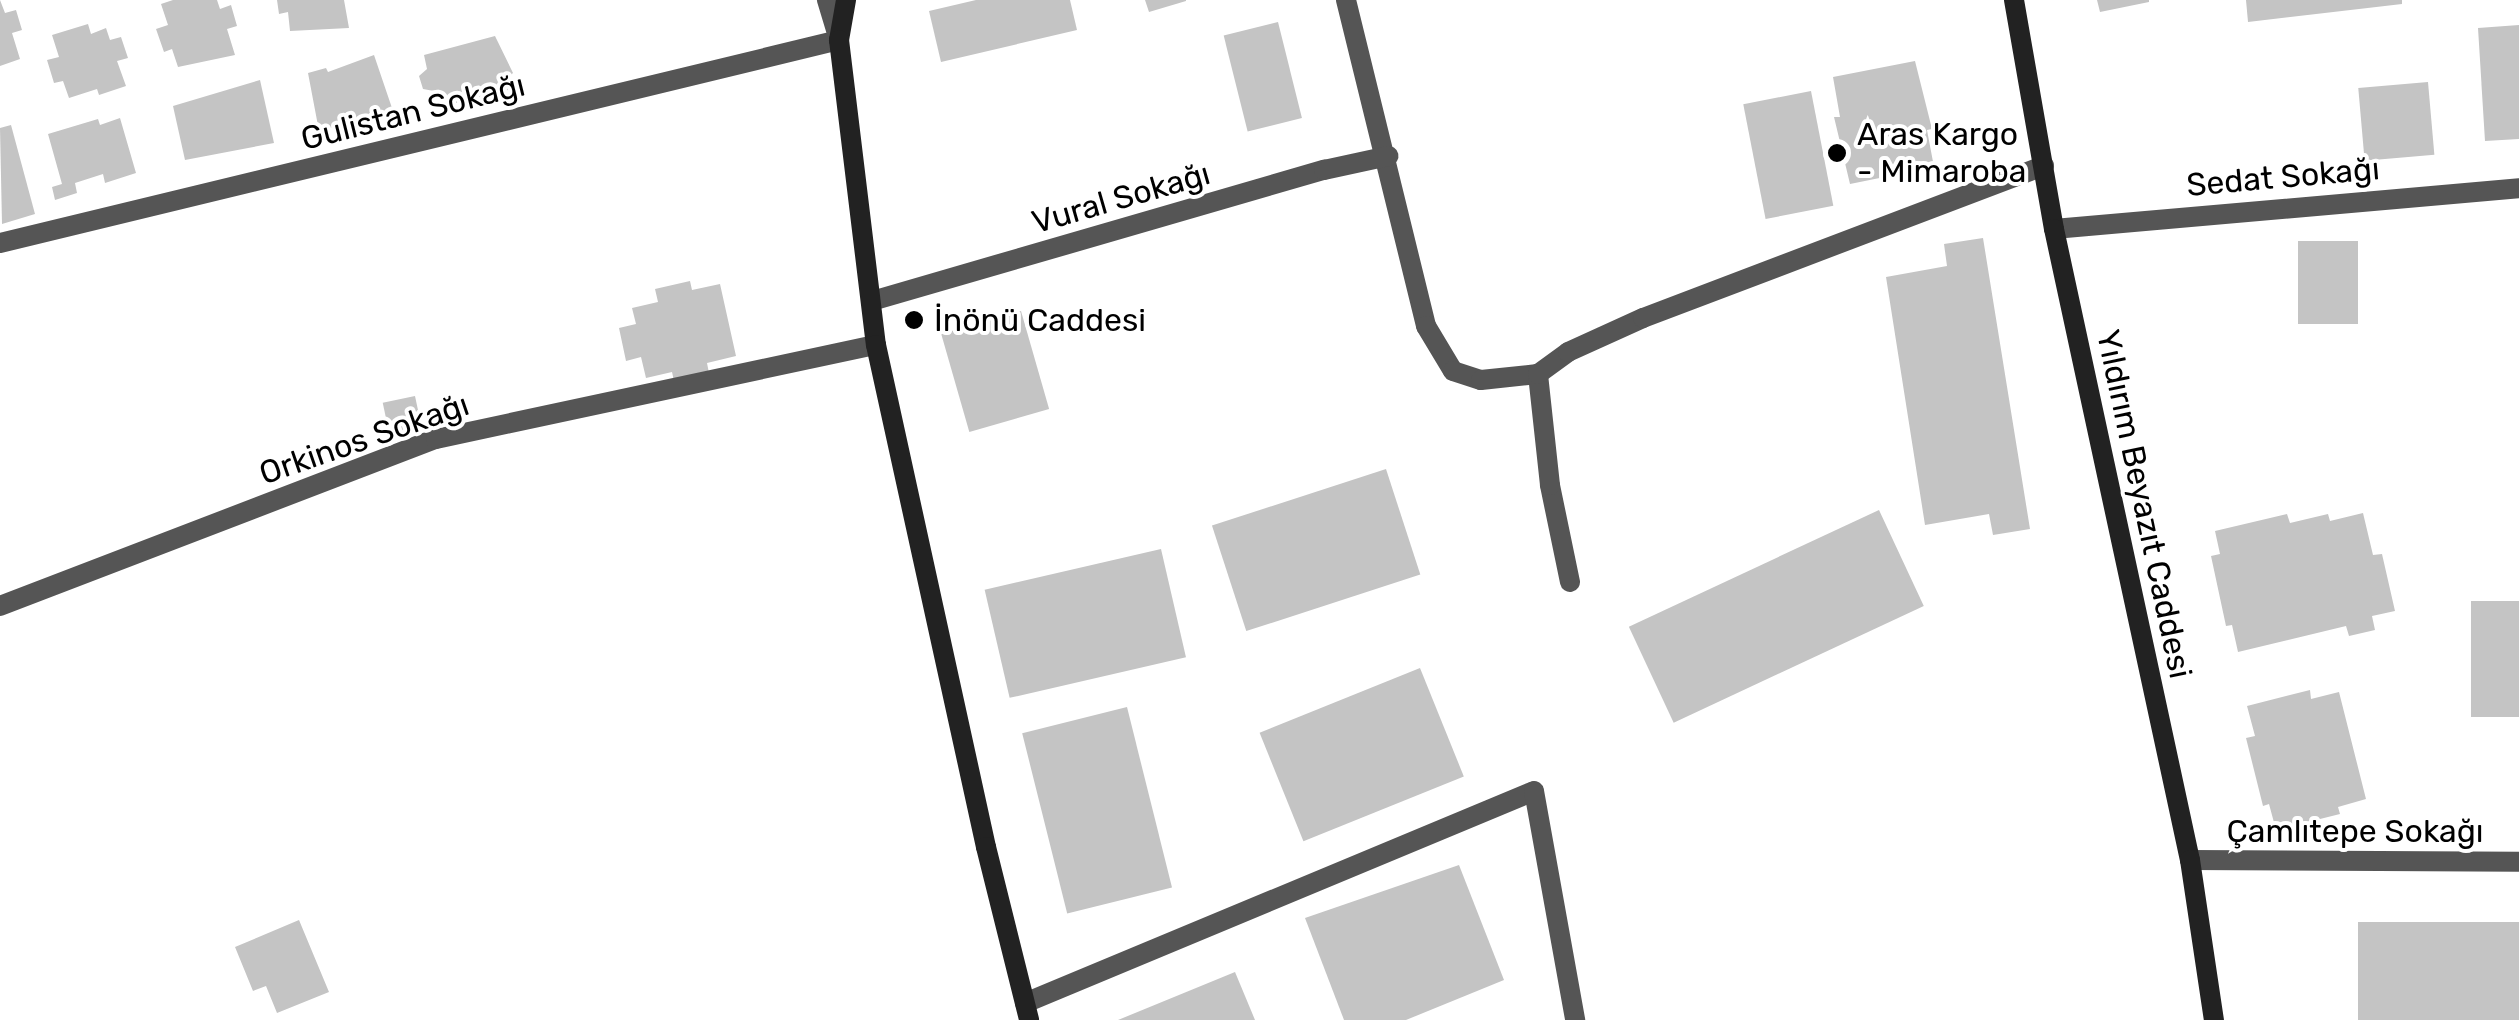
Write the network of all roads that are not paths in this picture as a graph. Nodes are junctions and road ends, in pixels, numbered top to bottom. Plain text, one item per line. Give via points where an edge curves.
1 (826, 0) edge
2 (846, 0) edge
3 (1346, 0) edge
4 (2014, 0) edge
5 (839, 40) junction
6 (1388, 156) junction
7 (2044, 166) junction
8 (2519, 188) edge
9 (2054, 229) junction
10 (0, 243) edge
11 (872, 301) junction
12 (876, 346) junction
13 (1538, 374) junction
14 (1570, 582) dead end
15 (0, 606) edge
16 (2190, 860) junction
17 (2519, 862) edge
18 (1027, 1012) edge
19 (1575, 1020) edge
20 (2214, 1020) edge

1 - 5 street
2 - 5 main road
3 - 6 street
4 - 7 main road, Yıldırım Beyazıt Caddesi
5 - 10 street, Gulistan Sokağı
5 - 11 main road
6 - 11 street, Vural Sokağı
6 - 13 street via 1426,326 1453,371 1482,380
7 - 9 main road, Yıldırım Beyazıt Caddesi
7 - 13 street via 1643,318 1568,352
8 - 9 street, Sedat Sokağı
9 - 16 main road, Yıldırım Beyazıt Caddesi
11 - 12 main road
12 - 15 street, Orkinos Sokağı via 436,439
12 - 18 main road
13 - 14 street via 1550,486
16 - 17 street, Çamlıtepe Sokağı
16 - 20 main road, Yıldırım Beyazıt Caddesi
18 - 19 street via 1534,791

